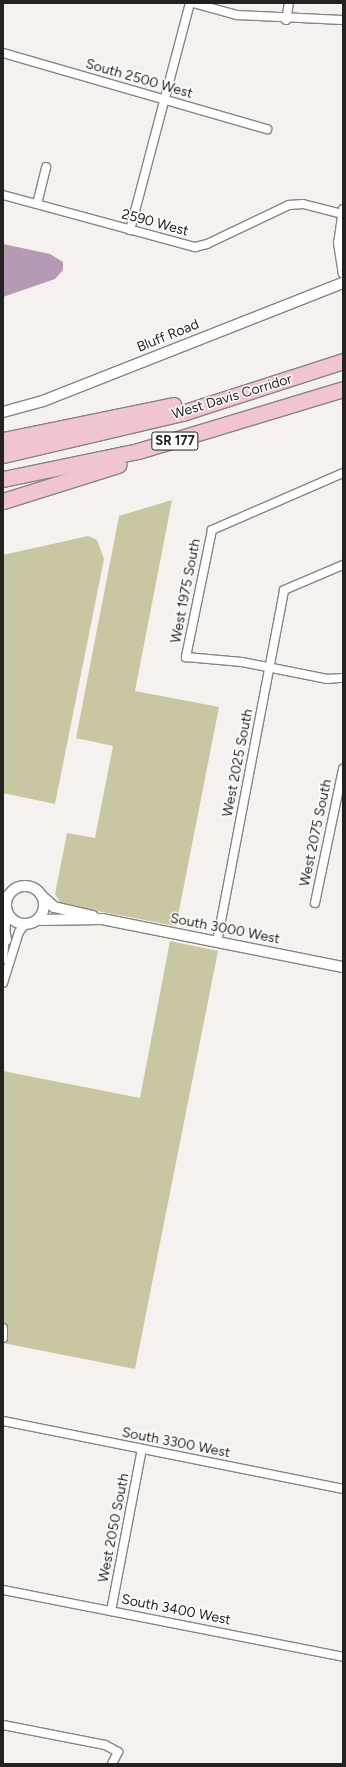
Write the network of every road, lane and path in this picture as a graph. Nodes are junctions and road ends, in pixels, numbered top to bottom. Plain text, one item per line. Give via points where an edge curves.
1 (190, 3) edge
2 (194, 3) edge
3 (289, 3) edge
4 (286, 20) junction
5 (343, 20) edge
6 (3, 53) edge
7 (164, 100) junction
8 (267, 129) dead end
9 (46, 167) dead end
10 (3, 195) edge
11 (37, 204) junction
12 (342, 211) edge
13 (130, 230) junction
14 (343, 274) edge
15 (343, 283) edge
16 (343, 361) edge
17 (264, 388) junction
18 (343, 389) edge
19 (3, 412) edge
20 (264, 416) junction
21 (3, 440) edge
22 (3, 454) edge
23 (343, 473) edge
24 (3, 480) edge
25 (3, 501) edge
26 (343, 566) edge
27 (269, 668) junction
28 (343, 678) edge
29 (343, 769) edge
30 (16, 888) junction
31 (3, 889) edge
32 (43, 897) junction
33 (315, 903) dead end
34 (5, 909) edge
35 (37, 920) junction
36 (102, 920) junction
37 (3, 924) edge
38 (25, 924) junction
39 (6, 940) junction
40 (218, 942) junction
41 (3, 959) edge
42 (343, 967) edge
43 (3, 983) edge
44 (4, 1329) edge
45 (3, 1338) edge
46 (3, 1421) edge
47 (142, 1449) junction
48 (343, 1489) edge
49 (3, 1590) edge
50 (111, 1611) junction
51 (343, 1657) edge
52 (3, 1725) edge
53 (112, 1764) edge

1 - 7 street
2 - 4 street via 237,15
3 - 4 street
4 - 5 street
6 - 7 street, South 2500 West
7 - 8 street, South 2500 West
7 - 13 street
9 - 11 street
10 - 11 street, 2590 West
11 - 13 street, 2590 West
12 - 13 street, 2590 West via 303,204 290,205 207,244 194,247
12 - 14 street via 338,243
15 - 19 street, Bluff Road via 43,401
16 - 17 highway, West Davis Corridor / SR 177
17 - 21 highway
17 - 22 highway, West Davis Corridor / SR 177 via 182,413
18 - 20 highway, West Davis Corridor / SR 177
20 - 24 highway, West Davis Corridor / SR 177 via 138,451
20 - 25 highway via 232,430
23 - 27 street, West 1975 South via 212,530 186,657
26 - 27 street, West 2025 South via 284,590
27 - 28 street via 327,679
27 - 40 street, West 2025 South
29 - 33 street, West 2075 South
30 - 31 street
30 - 32 street via 34,888
30 - 34 street via 7,900
32 - 35 street via 44,909
32 - 36 street, South 3000 West via 54,907
34 - 38 street via 14,920
34 - 39 street
35 - 36 street, South 3000 West
35 - 38 street
36 - 40 street, South 3000 West
37 - 39 street
38 - 43 street via 18,935
39 - 41 street
40 - 42 street, South 3000 West
44 - 45 street
46 - 47 street, South 3300 West
47 - 48 street, South 3300 West
47 - 50 street, West 2050 South
49 - 50 street, South 3400 West
50 - 51 street, South 3400 West
52 - 53 street via 105,1745 118,1752

